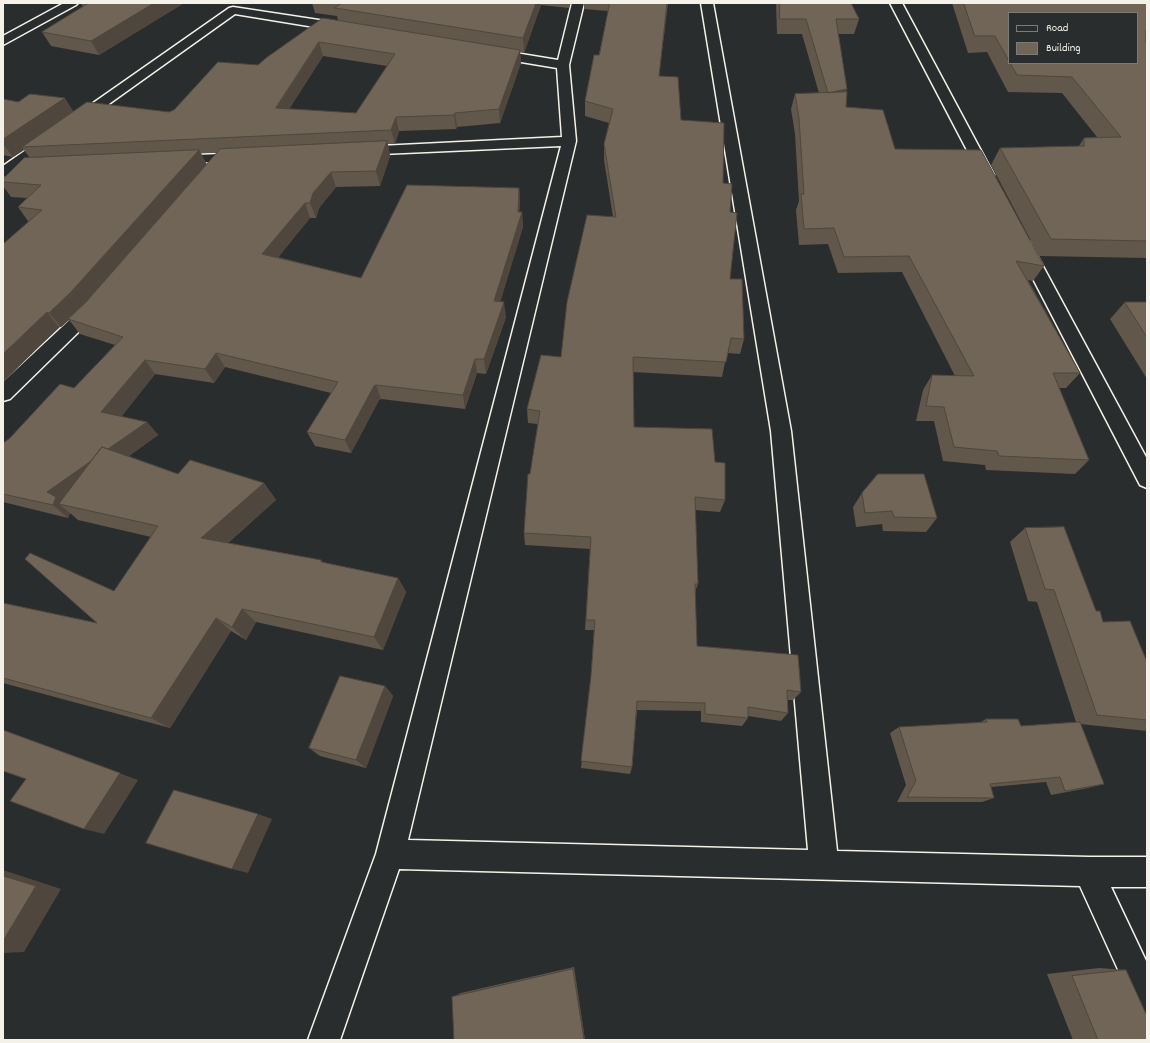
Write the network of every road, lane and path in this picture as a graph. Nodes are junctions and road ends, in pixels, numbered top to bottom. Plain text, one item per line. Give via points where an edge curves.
1 (72, 3) edge
2 (578, 3) edge
3 (707, 3) edge
4 (896, 3) edge
5 (357, 30) edge
6 (3, 41) edge
7 (475, 50) edge
8 (563, 65) junction
9 (569, 141) junction
10 (348, 152) edge
11 (254, 156) edge
12 (222, 158) junction
13 (159, 161) edge
14 (32, 168) edge
15 (6, 171) edge
16 (207, 176) edge
17 (995, 192) edge
18 (1018, 234) edge
19 (105, 294) edge
20 (3, 394) edge
21 (1147, 479) edge
22 (390, 854) junction
23 (824, 865) junction
24 (1089, 872) junction
25 (1147, 872) edge
26 (1147, 998) edge
27 (324, 1040) edge

1 - 6 street
2 - 8 street
3 - 23 street via 781,431
4 - 17 street
5 - 15 street via 233,10
7 - 8 street
8 - 9 street
9 - 10 street
9 - 22 street
11 - 12 street
12 - 13 street
12 - 16 street
14 - 15 street
18 - 21 street
19 - 20 street via 90,312
22 - 23 street
22 - 27 street
23 - 24 street
24 - 25 street
24 - 26 street

